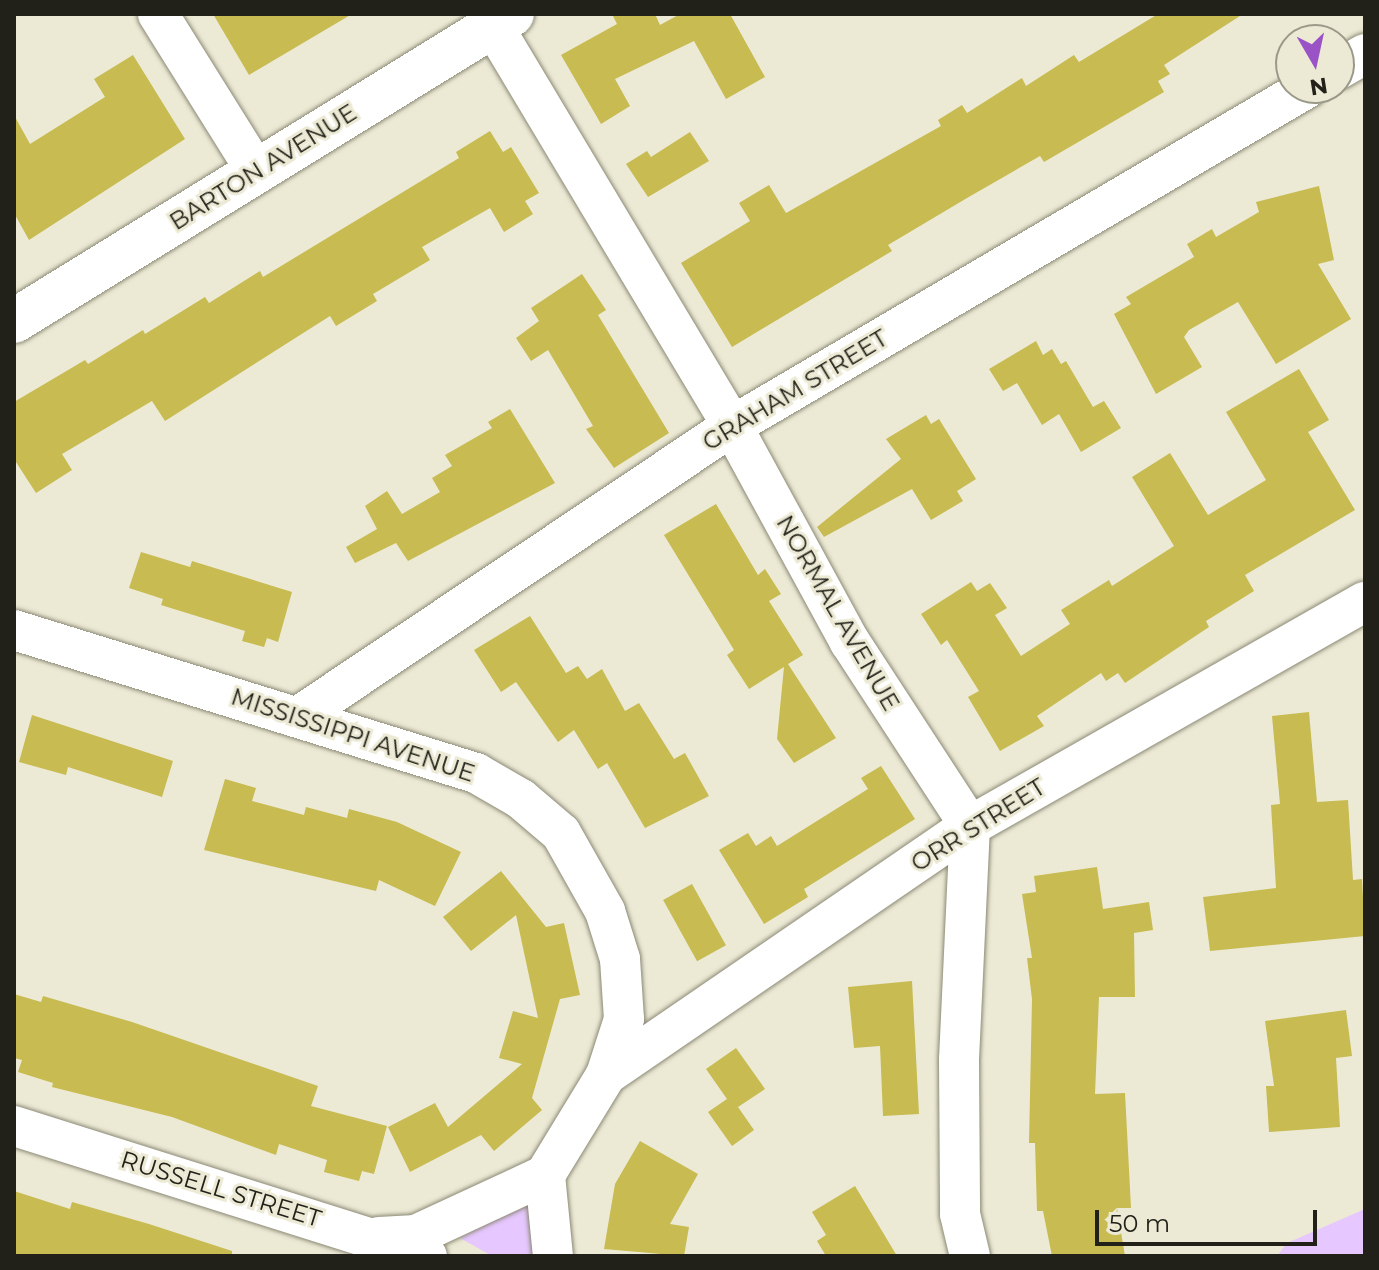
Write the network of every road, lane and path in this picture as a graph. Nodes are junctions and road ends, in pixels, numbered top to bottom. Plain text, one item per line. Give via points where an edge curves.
1 (158, 14) edge
2 (502, 20) edge
3 (1280, 104) edge
4 (256, 171) junction
5 (14, 321) edge
6 (732, 426) junction
7 (1365, 602) edge
8 (14, 630) edge
9 (299, 716) junction
10 (970, 826) junction
11 (606, 1075) junction
12 (14, 1126) edge
13 (545, 1175) junction
14 (379, 1237) junction
15 (427, 1256) edge
16 (553, 1256) edge
17 (970, 1256) edge

1 - 4 street
2 - 4 main road, BARTON AVENUE
2 - 6 street, NORMAL AVENUE
3 - 6 street, GRAHAM STREET
4 - 5 main road, BARTON AVENUE
6 - 9 street, GRAHAM STREET
6 - 10 street, NORMAL AVENUE via 850,642
7 - 10 street, ORR STREET
8 - 9 street, MISSISSIPPI AVENUE
9 - 11 street, MISSISSIPPI AVENUE via 476,773 521,799 561,833 605,911 620,959 624,1019
10 - 11 street, ORR STREET
10 - 17 street via 959,1076 960,1214
11 - 13 street, MISSISSIPPI AVENUE
12 - 14 street, RUSSELL STREET
13 - 14 street via 416,1235
13 - 16 street
14 - 15 street, RUSSELL STREET

